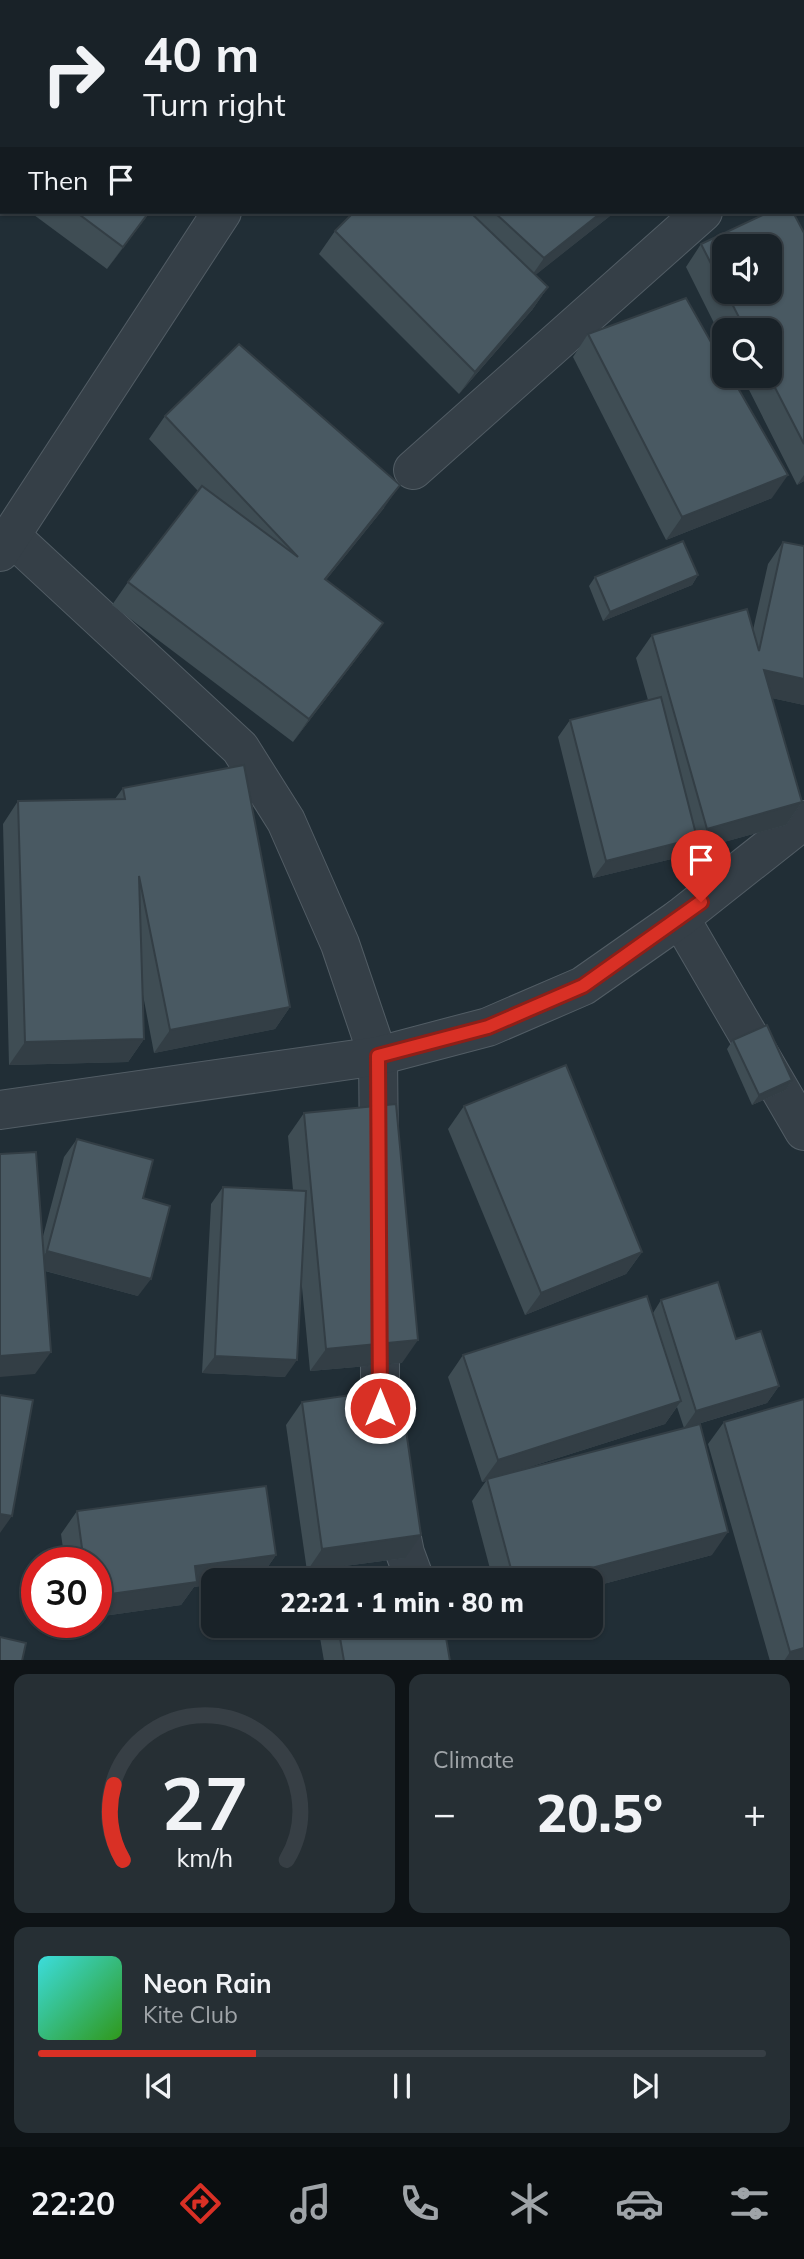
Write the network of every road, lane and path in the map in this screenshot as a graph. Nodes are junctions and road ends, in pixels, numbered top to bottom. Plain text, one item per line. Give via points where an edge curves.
1 (221, 214) edge
2 (701, 214) edge
3 (413, 470) dead end
4 (5, 544) edge
5 (804, 820) edge
6 (680, 918) junction
7 (378, 1056) junction
8 (0, 1110) edge
9 (804, 1131) edge
10 (379, 1192) edge
11 (379, 1273) edge
12 (411, 1568) edge

1 - 4 street
2 - 3 street
4 - 7 street via 240,748 286,821 340,944
5 - 6 street
6 - 7 street via 583,986 488,1027
6 - 9 street
7 - 8 street
7 - 10 street
11 - 12 street via 380,1408 388,1473

